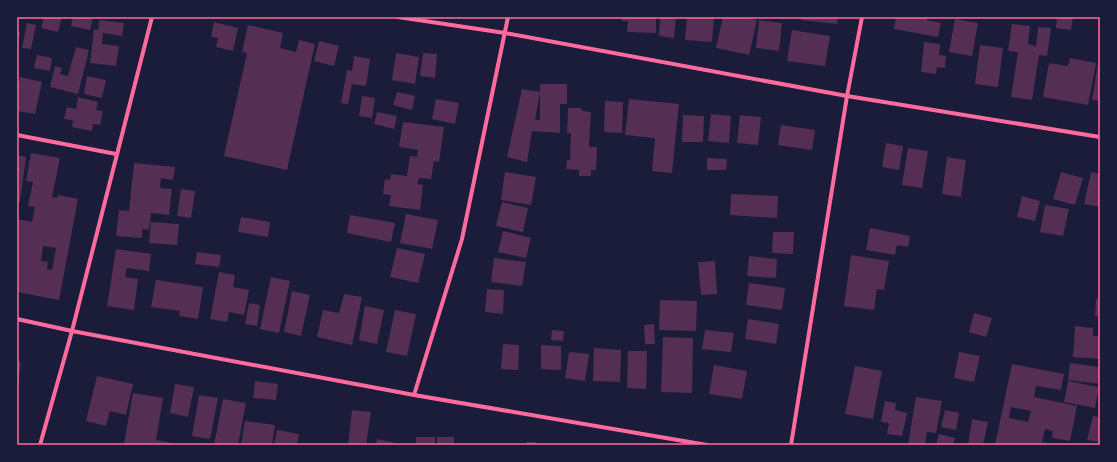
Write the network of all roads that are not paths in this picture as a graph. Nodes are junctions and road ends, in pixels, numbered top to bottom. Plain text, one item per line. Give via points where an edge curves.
1 (152, 17) edge
2 (398, 17) edge
3 (508, 17) edge
4 (862, 17) edge
5 (505, 33) junction
6 (847, 96) junction
7 (17, 135) edge
8 (1100, 137) edge
9 (116, 154) junction
10 (17, 319) edge
11 (72, 331) junction
12 (414, 395) junction
13 (40, 445) edge
14 (707, 445) edge
15 (791, 445) edge

1 - 9 street
2 - 5 street
3 - 5 street
4 - 6 street
5 - 6 street
5 - 12 street via 462,238
6 - 8 street
6 - 15 street
7 - 9 street
9 - 11 street
10 - 11 street
11 - 12 street
11 - 13 street
12 - 14 street

